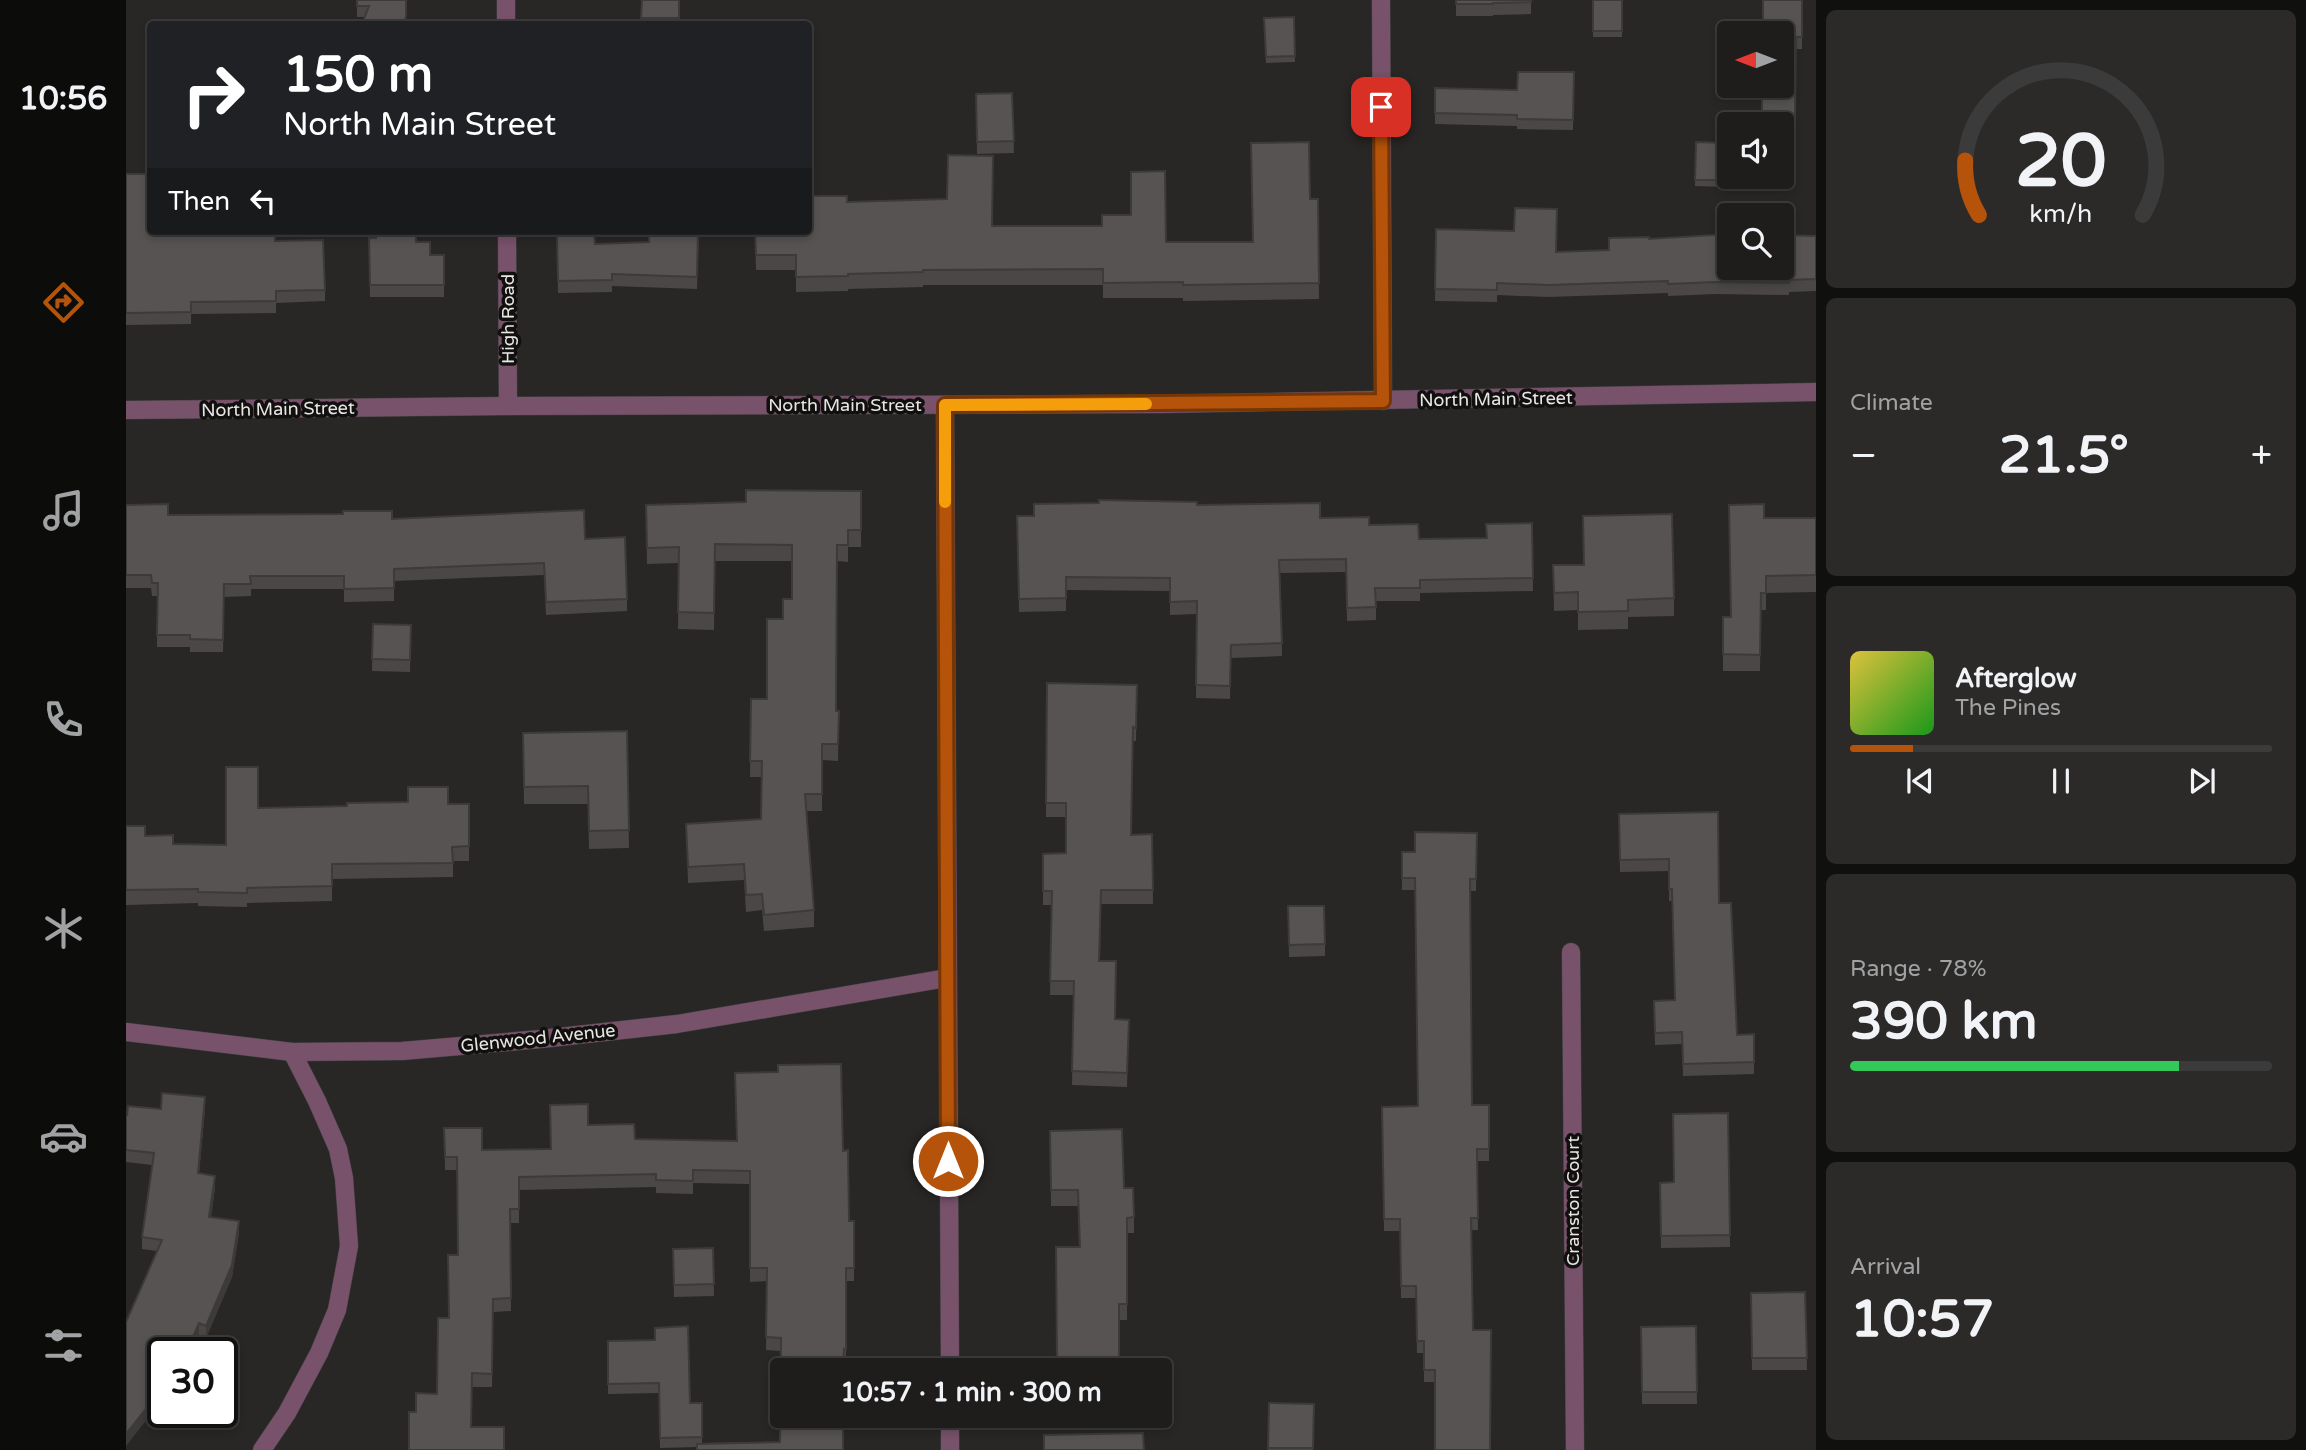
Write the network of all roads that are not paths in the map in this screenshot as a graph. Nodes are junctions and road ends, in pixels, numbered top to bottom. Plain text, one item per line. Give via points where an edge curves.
1 (506, 0) edge
2 (1381, 0) edge
3 (506, 21) edge
4 (507, 235) edge
5 (1816, 392) edge
6 (1383, 401) junction
7 (945, 405) junction
8 (508, 406) junction
9 (126, 410) edge
10 (1571, 952) dead end
11 (947, 978) junction
12 (126, 1032) edge
13 (292, 1052) junction
14 (950, 1358) edge
15 (950, 1428) edge
16 (262, 1450) edge
17 (950, 1450) edge
18 (1575, 1450) edge

1 - 3 street
2 - 6 street
4 - 8 street, High Road
5 - 6 street, North Main Street
6 - 7 street, North Main Street
7 - 8 street, North Main Street
7 - 11 street
8 - 9 street, North Main Street
10 - 18 street, Cranston Court
11 - 13 street, Glenwood Avenue via 627,1030 402,1051
11 - 14 street
12 - 13 street, Glenwood Avenue
13 - 16 street via 338,1149 349,1246 337,1310 319,1353
15 - 17 street

